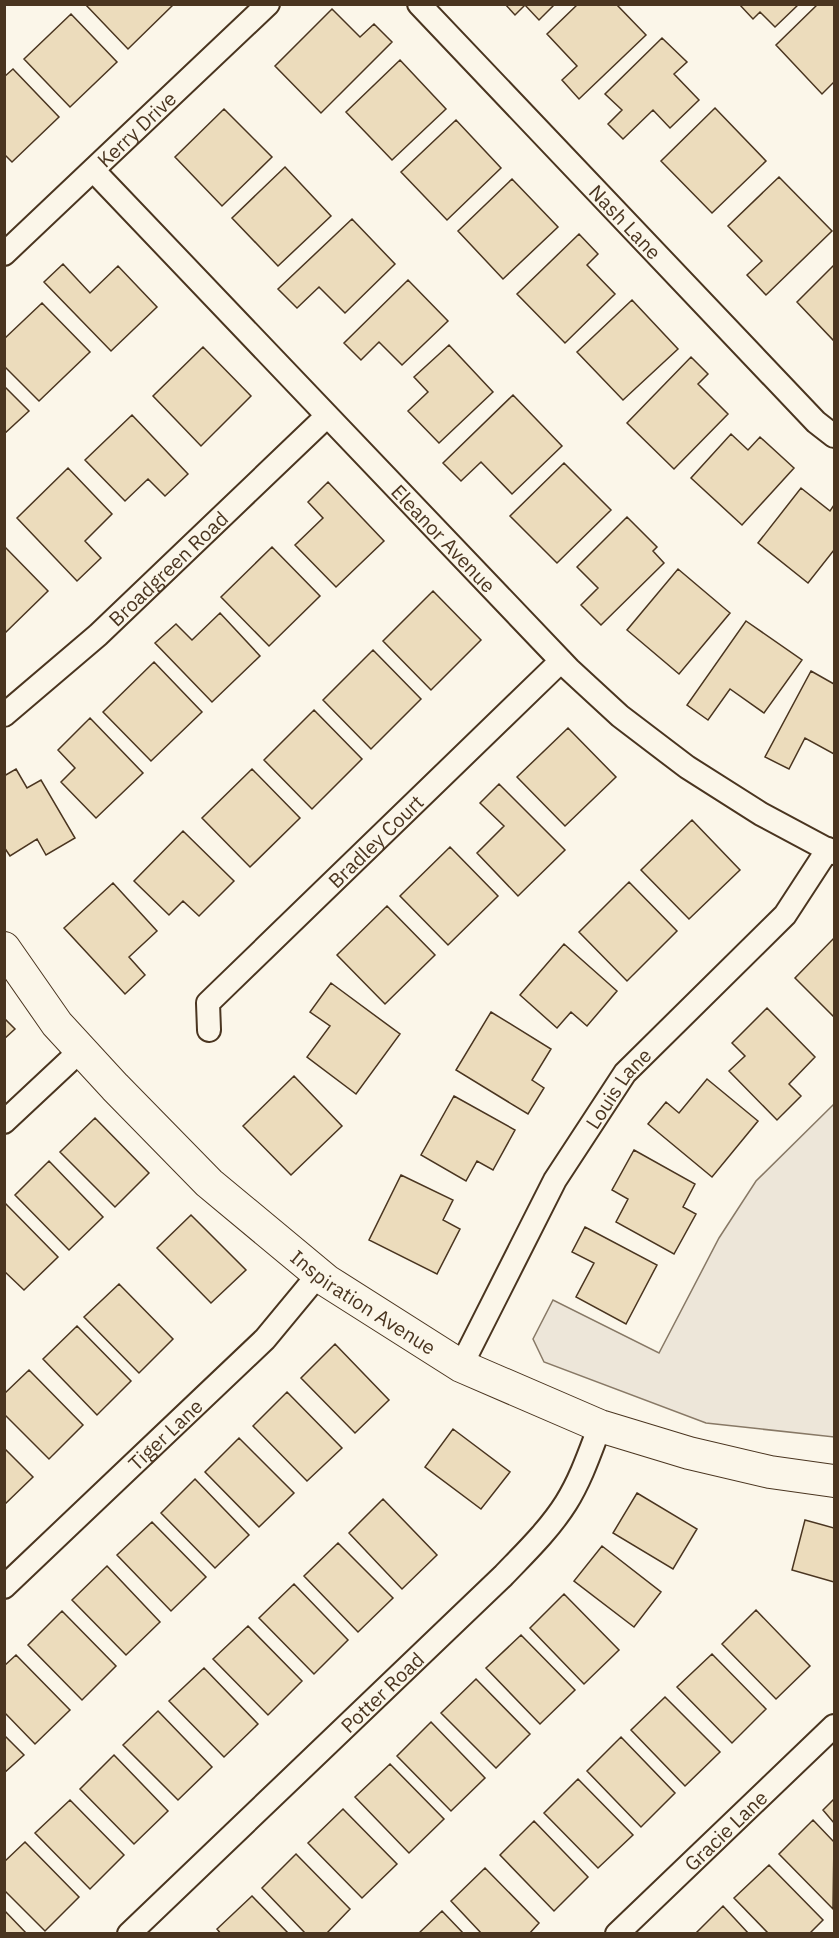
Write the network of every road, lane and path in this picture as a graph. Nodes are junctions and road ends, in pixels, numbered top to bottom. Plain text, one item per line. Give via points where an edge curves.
1 (268, 4) edge
2 (419, 4) edge
3 (94, 171) junction
4 (4, 254) edge
5 (327, 416) junction
6 (834, 436) edge
7 (561, 661) junction
8 (4, 715) edge
9 (831, 851) edge
10 (4, 948) edge
11 (209, 1030) dead end
12 (81, 1050) junction
13 (4, 1122) edge
14 (318, 1275) junction
15 (461, 1366) junction
16 (600, 1426) junction
17 (834, 1481) edge
18 (4, 1587) edge
19 (834, 1726) edge
20 (129, 1934) edge
21 (617, 1934) edge

1 - 3 street, Kerry Drive
2 - 6 street, Nash Lane via 816,422
3 - 4 street, Kerry Drive
3 - 5 street, Eleanor Avenue
5 - 7 street, Eleanor Avenue
5 - 8 street, Broadgreen Road via 98,635
7 - 9 street, Eleanor Avenue via 620,716 687,767 761,814
7 - 11 street, Bradley Court via 208,1003
9 - 15 street, Louis Lane via 784,915 625,1073 555,1180
10 - 12 street, Inspiration Avenue via 57,1024
12 - 13 street
12 - 14 street, Inspiration Avenue via 209,1183
14 - 15 street, Inspiration Avenue
14 - 18 street, Tiger Lane via 265,1339
15 - 16 street, Inspiration Avenue
16 - 17 street, Inspiration Avenue via 689,1453 770,1472
16 - 20 street, Potter Road via 566,1502 537,1541
19 - 21 street, Gracie Lane

